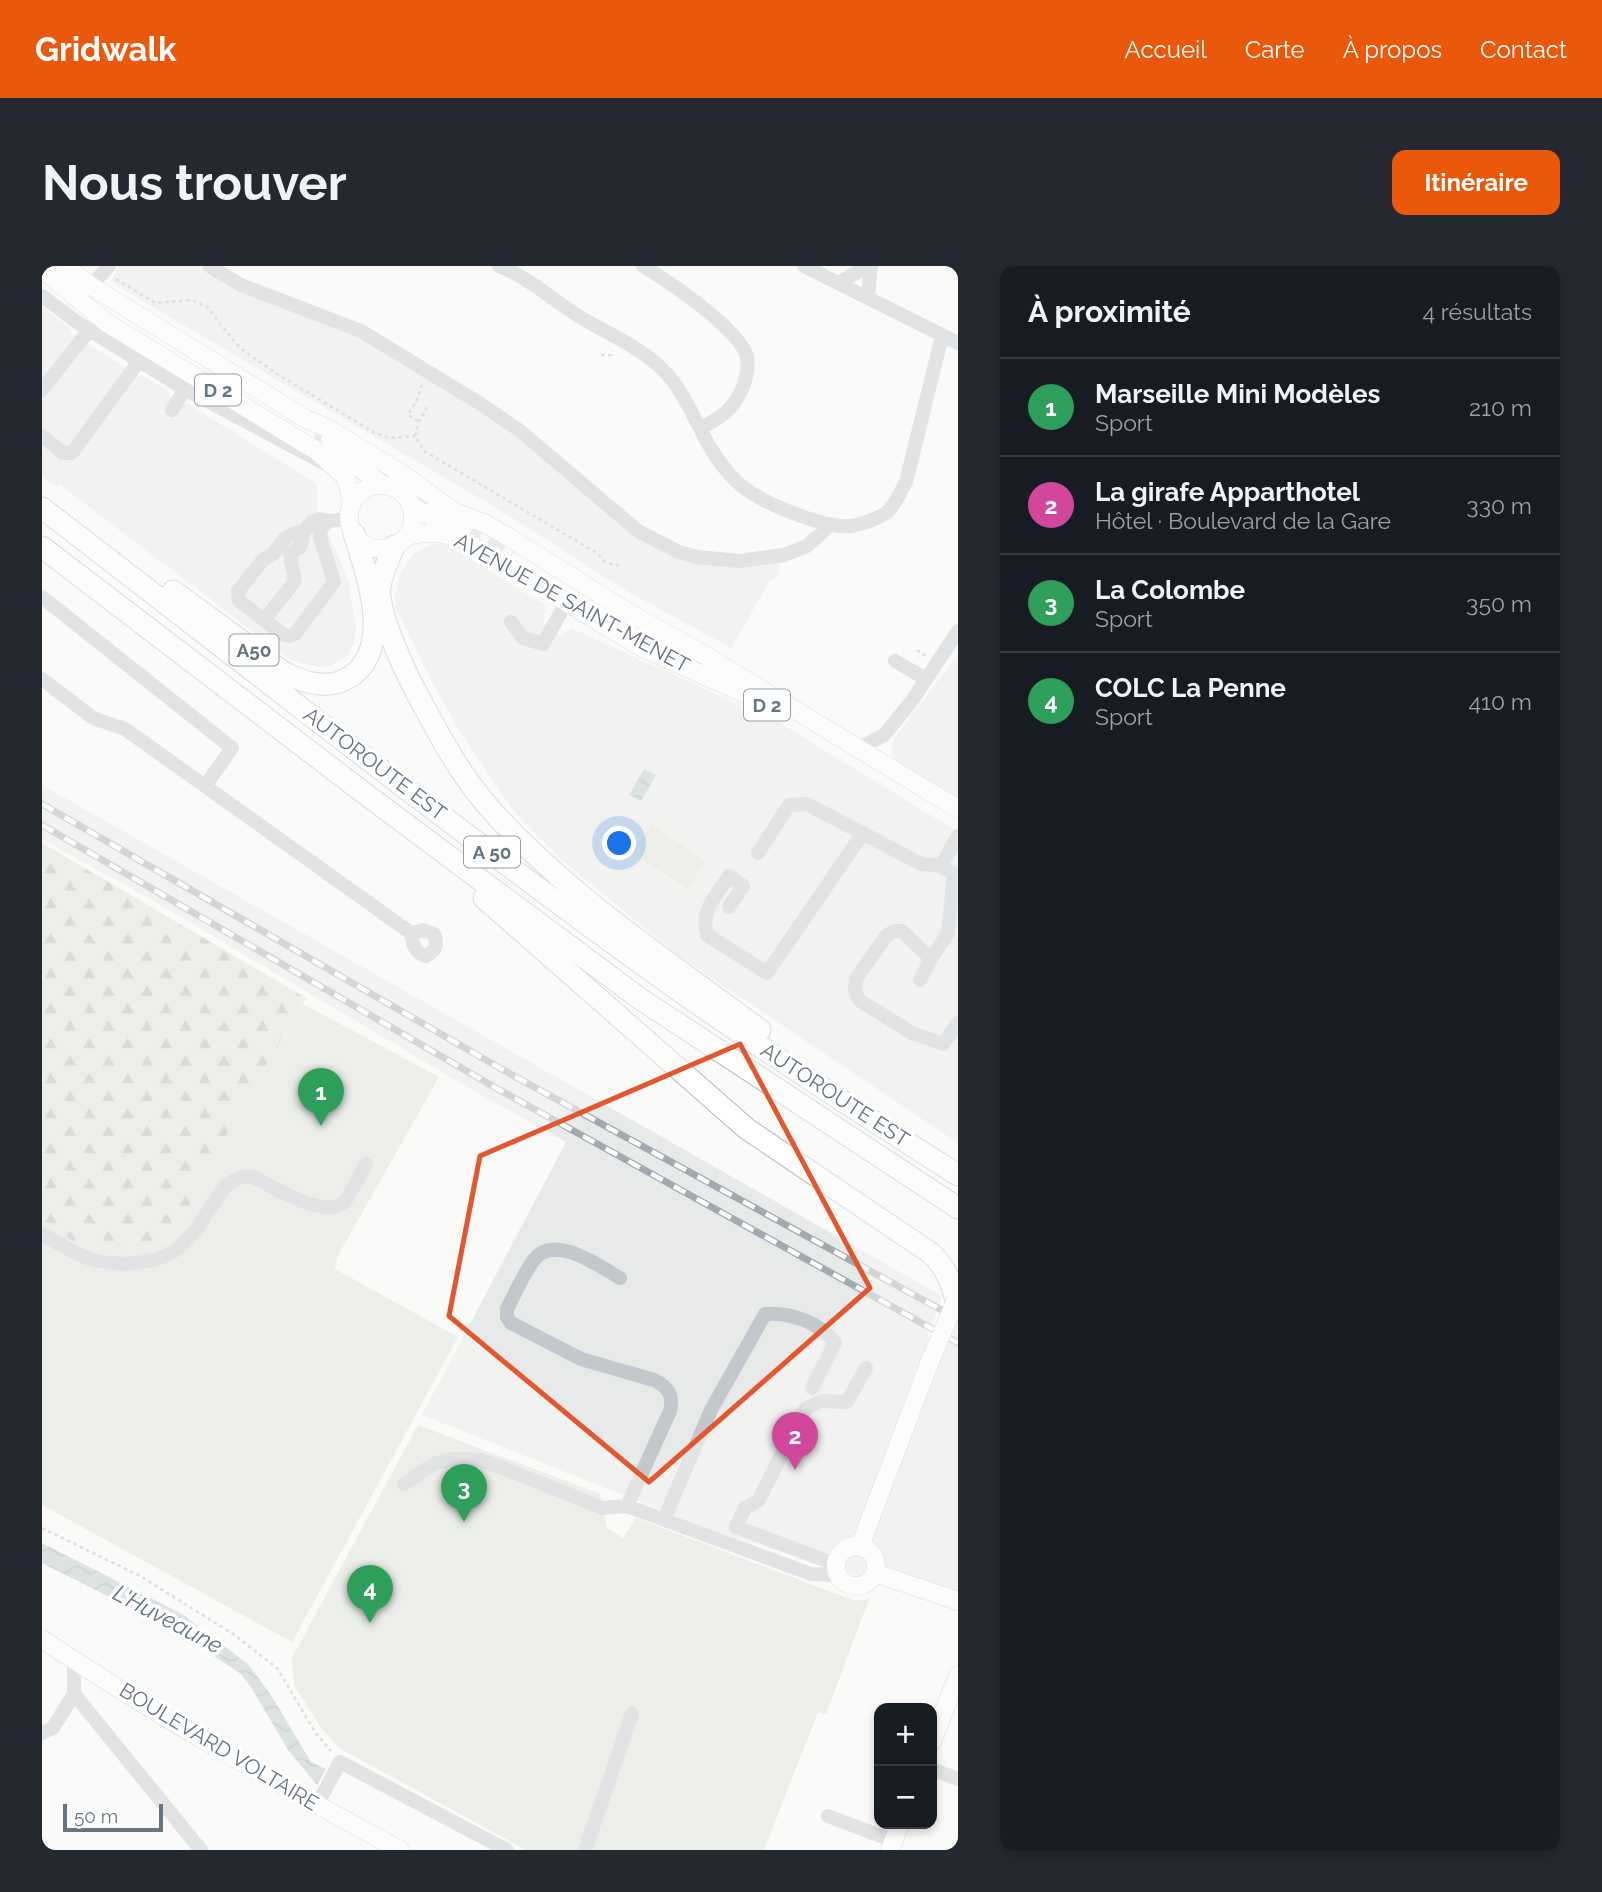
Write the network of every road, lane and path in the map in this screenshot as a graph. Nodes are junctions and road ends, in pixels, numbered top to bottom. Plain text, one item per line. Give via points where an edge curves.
1 (65, 266) edge
2 (209, 266) edge
3 (643, 266) edge
4 (804, 266) edge
5 (869, 266) edge
6 (508, 268) edge
7 (42, 269) edge
8 (101, 275) edge
9 (838, 283) junction
10 (66, 289) junction
11 (42, 296) edge
12 (868, 296) junction
13 (89, 330) junction
14 (942, 336) junction
15 (958, 343) edge
16 (601, 355) dead end
17 (611, 355) dead end
18 (139, 361) junction
19 (412, 362) junction
20 (185, 389) junction
21 (42, 390) edge
22 (427, 407) dead end
23 (172, 410) dead end
24 (306, 419) junction
25 (419, 422) junction
26 (700, 428) junction
27 (42, 436) edge
28 (415, 436) junction
29 (314, 438) tunnel mouth
30 (338, 470) junction
31 (383, 485) junction
32 (42, 497) edge
33 (42, 508) edge
34 (412, 508) junction
35 (352, 519) junction
36 (327, 521) junction
37 (831, 524) junction
38 (304, 531) junction
39 (401, 541) junction
40 (42, 547) edge
41 (532, 554) junction
42 (510, 558) tunnel mouth
43 (619, 566) dead end
44 (42, 597) edge
45 (566, 603) junction
46 (264, 620) junction
47 (558, 620) junction
48 (511, 622) dead end
49 (958, 631) edge
50 (556, 640) dead end
51 (895, 661) dead end
52 (42, 679) edge
53 (926, 679) junction
54 (752, 696) junction
55 (884, 735) junction
56 (851, 749) junction
57 (883, 762) junction
58 (205, 786) junction
59 (364, 793) junction
60 (958, 809) edge
61 (958, 820) edge
62 (863, 833) junction
63 (956, 847) edge
64 (758, 853) dead end
65 (941, 866) junction
66 (729, 907) dead end
67 (411, 933) dead end
68 (931, 959) junction
69 (920, 979) dead end
70 (958, 1023) edge
71 (366, 1164) dead end
72 (953, 1172) edge
73 (958, 1208) edge
74 (42, 1234) edge
75 (620, 1278) dead end
76 (957, 1297) edge
77 (866, 1368) dead end
78 (813, 1388) dead end
79 (404, 1484) dead end
80 (626, 1506) junction
81 (664, 1519) junction
82 (42, 1528) edge
83 (860, 1546) junction
84 (836, 1569) junction
85 (875, 1573) junction
86 (958, 1601) edge
87 (42, 1639) edge
88 (74, 1660) junction
89 (958, 1675) edge
90 (74, 1694) junction
91 (955, 1694) edge
92 (632, 1714) dead end
93 (42, 1732) edge
94 (937, 1732) edge
95 (340, 1762) junction
96 (937, 1771) edge
97 (958, 1779) edge
98 (317, 1805) junction
99 (828, 1816) dead end
100 (895, 1838) edge
101 (201, 1850) edge
102 (400, 1850) edge
103 (507, 1850) edge
104 (585, 1850) edge

1 - 8 main road, AVENUE DE SAINT-MENET / D 2
2 - 19 street via 241,285 361,331
3 - 26 street via 736,336 747,357 747,377 736,402 720,419
4 - 9 street
5 - 9 street
5 - 12 street
6 - 26 street via 583,319 646,354 664,370
7 - 10 main road, D 2
8 - 24 main road, AVENUE DE SAINT-MENET / D 2
8 - 28 path via 155,303 192,300 207,307 231,340 274,372 375,433 390,438
9 - 12 street
10 - 29 main road, D 2
10 - 30 main road, D 2 via 107,323 317,451
11 - 13 street
12 - 14 street
13 - 18 street
13 - 21 street
14 - 15 street
14 - 37 street via 905,482 896,500 887,512 866,523
16 - 17 path
18 - 20 street
18 - 27 street via 72,453 64,453
19 - 25 path via 410,369 422,387 408,415
19 - 37 street via 519,430 638,531 679,552 739,561 784,555 807,546
20 - 23 street
20 - 30 street
22 - 25 path
24 - 31 main road, D 2
24 - 41 main road, AVENUE DE SAINT-MENET / D 2 via 407,477 454,512 484,523
25 - 28 path
26 - 37 street via 724,468 742,487 776,506
28 - 43 path via 424,451 597,552 605,562
30 - 35 main road, D 2 via 346,478
31 - 34 main road via 401,492
31 - 35 main road via 359,494
32 - 35 highway, A50 via 288,675 324,685 356,673 372,651 375,635 366,571
33 - 72 highway, AUTOROUTE EST / A 50 via 651,971
34 - 39 main road via 412,527
34 - 41 main road, AVENUE DE SAINT-MENET / D 2 via 481,529
35 - 36 street
35 - 39 main road via 362,543 372,548 383,549
36 - 38 street via 312,522
36 - 46 street via 320,537 332,586 290,636
38 - 46 street via 301,546 290,554 295,581
38 - 46 street via 284,540 238,591 239,601
39 - 45 main road, AVENUE DE SAINT-MENET / D 2 via 429,532 456,537
39 - 72 highway via 382,576 383,609 410,681 454,762 484,802 517,838 620,925
40 - 59 highway, AUTOROUTE EST / A 50
41 - 56 main road, AVENUE DE SAINT-MENET / D 2
42 - 54 main road via 627,629
44 - 58 street via 232,748
45 - 47 street
45 - 54 main road, AVENUE DE SAINT-MENET / D 2 via 641,647
47 - 48 street via 543,644 523,638
47 - 50 street
49 - 53 street
51 - 53 street
52 - 58 street via 93,718 125,729
53 - 55 street
54 - 56 main road, AVENUE DE SAINT-MENET / D 2
55 - 56 street
55 - 57 street
56 - 57 main road, D 2
56 - 61 main road, D 2
57 - 60 main road, D 2
58 - 67 street
59 - 73 highway, AUTOROUTE EST / A 50 via 639,998
59 - 76 highway via 747,1129 932,1254
62 - 64 street via 807,804 789,806
62 - 65 street via 921,864
62 - 66 street via 767,973 707,935 703,921 707,910 729,876 743,886
63 - 65 street
65 - 68 street via 954,874 948,933
68 - 69 street
68 - 70 street via 902,931 894,931 856,979 855,991 859,1000 912,1033 943,1044
71 - 74 street via 343,1203 332,1209 253,1177 234,1180 178,1249 153,1260 100,1262
75 - 80 street via 569,1250 550,1250 534,1258 507,1317 510,1323 581,1359 666,1386 670,1411
76 - 83 main road, bridge
77 - 84 street via 847,1402 821,1401 805,1409 758,1501 745,1508 736,1527
78 - 81 street via 835,1343 828,1334 794,1316 765,1314 711,1410
79 - 80 street via 435,1463 482,1460 603,1508
80 - 81 street
81 - 84 street via 811,1574
82 - 95 path via 140,1576 233,1634 277,1668 315,1732
83 - 84 main road via 841,1552
83 - 85 main road via 875,1559
84 - 85 main road via 847,1584 860,1586
85 - 86 main road
87 - 88 main road, BOULEVARD VOLTAIRE
88 - 90 street
88 - 98 main road, BOULEVARD VOLTAIRE
89 - 91 main road
90 - 93 street via 53,1728
90 - 101 street
91 - 94 main road
92 - 104 street
95 - 98 street
95 - 103 street
96 - 97 street
98 - 102 main road, BOULEVARD VOLTAIRE
99 - 100 street

